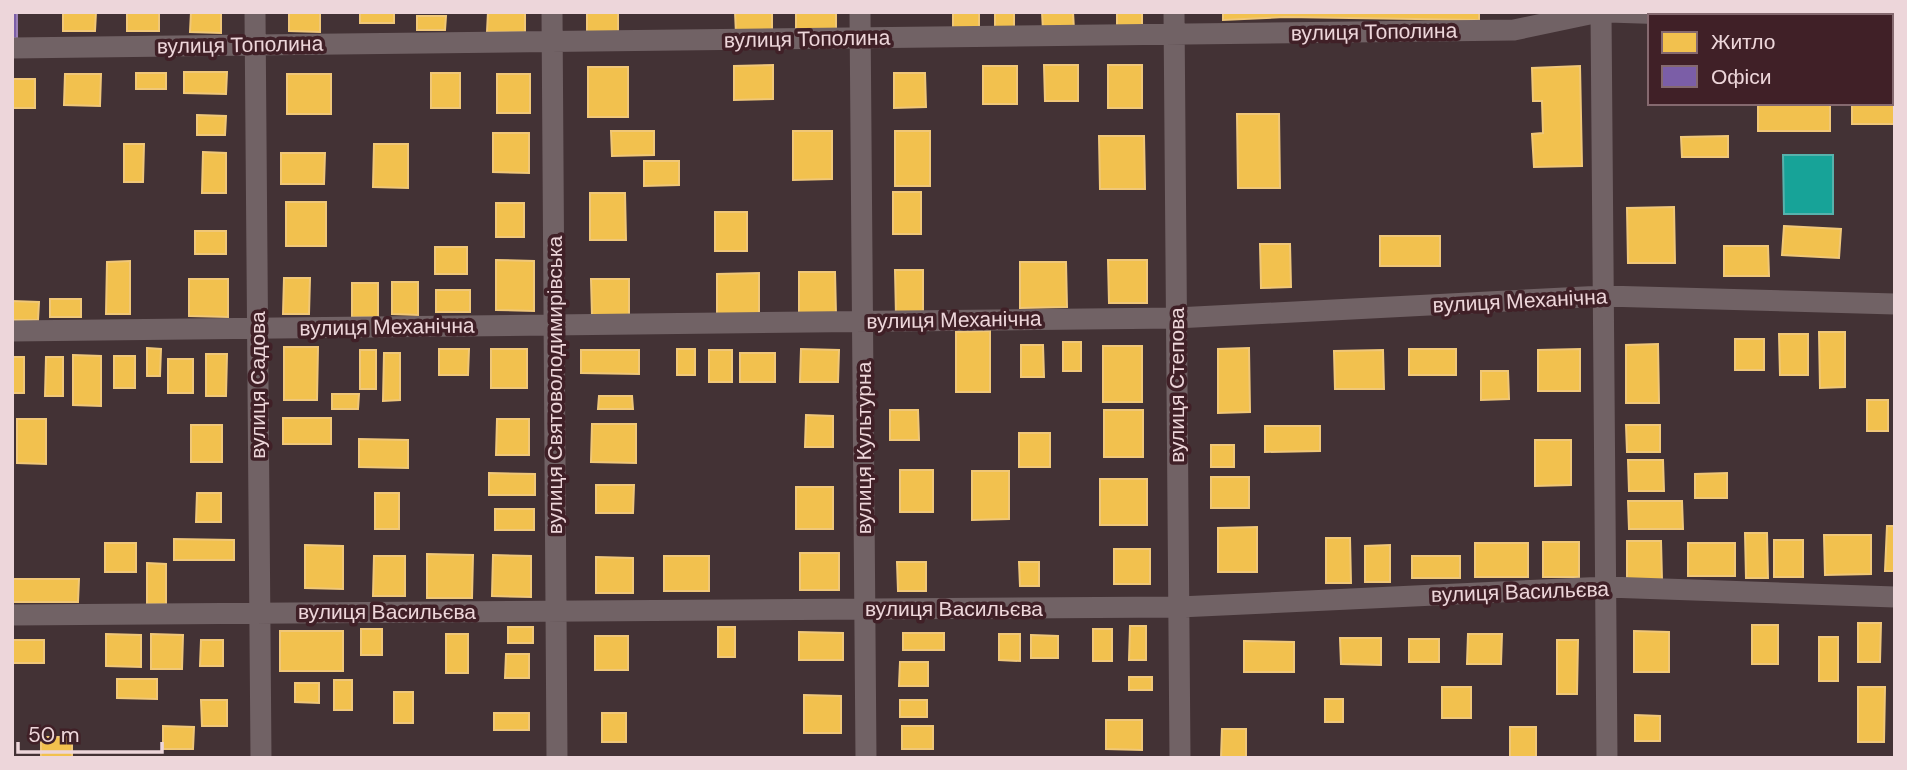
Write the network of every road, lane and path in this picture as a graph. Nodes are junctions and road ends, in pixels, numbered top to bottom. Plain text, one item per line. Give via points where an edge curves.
1 (255, 12) edge
2 (552, 12) edge
3 (860, 12) edge
4 (1174, 12) edge
5 (1600, 12) edge
6 (1609, 12) edge
7 (1670, 14) edge
8 (1514, 21) edge
9 (1174, 34) junction
10 (860, 38) junction
11 (552, 42) junction
12 (255, 45) junction
13 (12, 48) edge
14 (1604, 296) junction
15 (1895, 304) edge
16 (1176, 318) junction
17 (863, 321) junction
18 (554, 325) junction
19 (257, 328) junction
20 (12, 331) edge
21 (1607, 587) junction
22 (1895, 597) edge
23 (1178, 607) junction
24 (865, 609) junction
25 (556, 611) junction
26 (259, 613) junction
27 (12, 615) edge
28 (261, 758) edge
29 (557, 758) edge
30 (866, 758) edge
31 (1180, 758) edge
32 (1607, 758) edge

1 - 12 street, вулиця Садова
2 - 11 street, вулиця Святоволодимирівська
3 - 10 street, вулиця Культурна
4 - 9 street, вулиця Степова
5 - 8 street, вулиця Тополина
5 - 14 street
6 - 7 street
8 - 9 street, вулиця Тополина
9 - 10 street, вулиця Тополина
9 - 16 street, вулиця Степова
10 - 11 street, вулиця Тополина
10 - 17 street, вулиця Культурна
11 - 12 street, вулиця Тополина
11 - 18 street, вулиця Святоволодимирівська
12 - 13 street, вулиця Тополина
12 - 19 street, вулиця Садова
14 - 15 street, вулиця Механічна
14 - 16 street, вулиця Механічна
14 - 21 street
16 - 17 street, вулиця Механічна
16 - 23 street, вулиця Степова
17 - 18 street, вулиця Механічна
17 - 24 street, вулиця Культурна
18 - 19 street, вулиця Механічна
18 - 25 street, вулиця Святоволодимирівська
19 - 20 street, вулиця Механічна
19 - 26 street, вулиця Садова
21 - 22 street, вулиця Васильєва
21 - 23 street, вулиця Васильєва
21 - 32 street
23 - 24 street, вулиця Васильєва
23 - 31 street, вулиця Степова
24 - 25 street, вулиця Васильєва
24 - 30 street, вулиця Культурна
25 - 26 street, вулиця Васильєва
25 - 29 street, вулиця Святоволодимирівська
26 - 27 street, вулиця Васильєва
26 - 28 street, вулиця Садова

